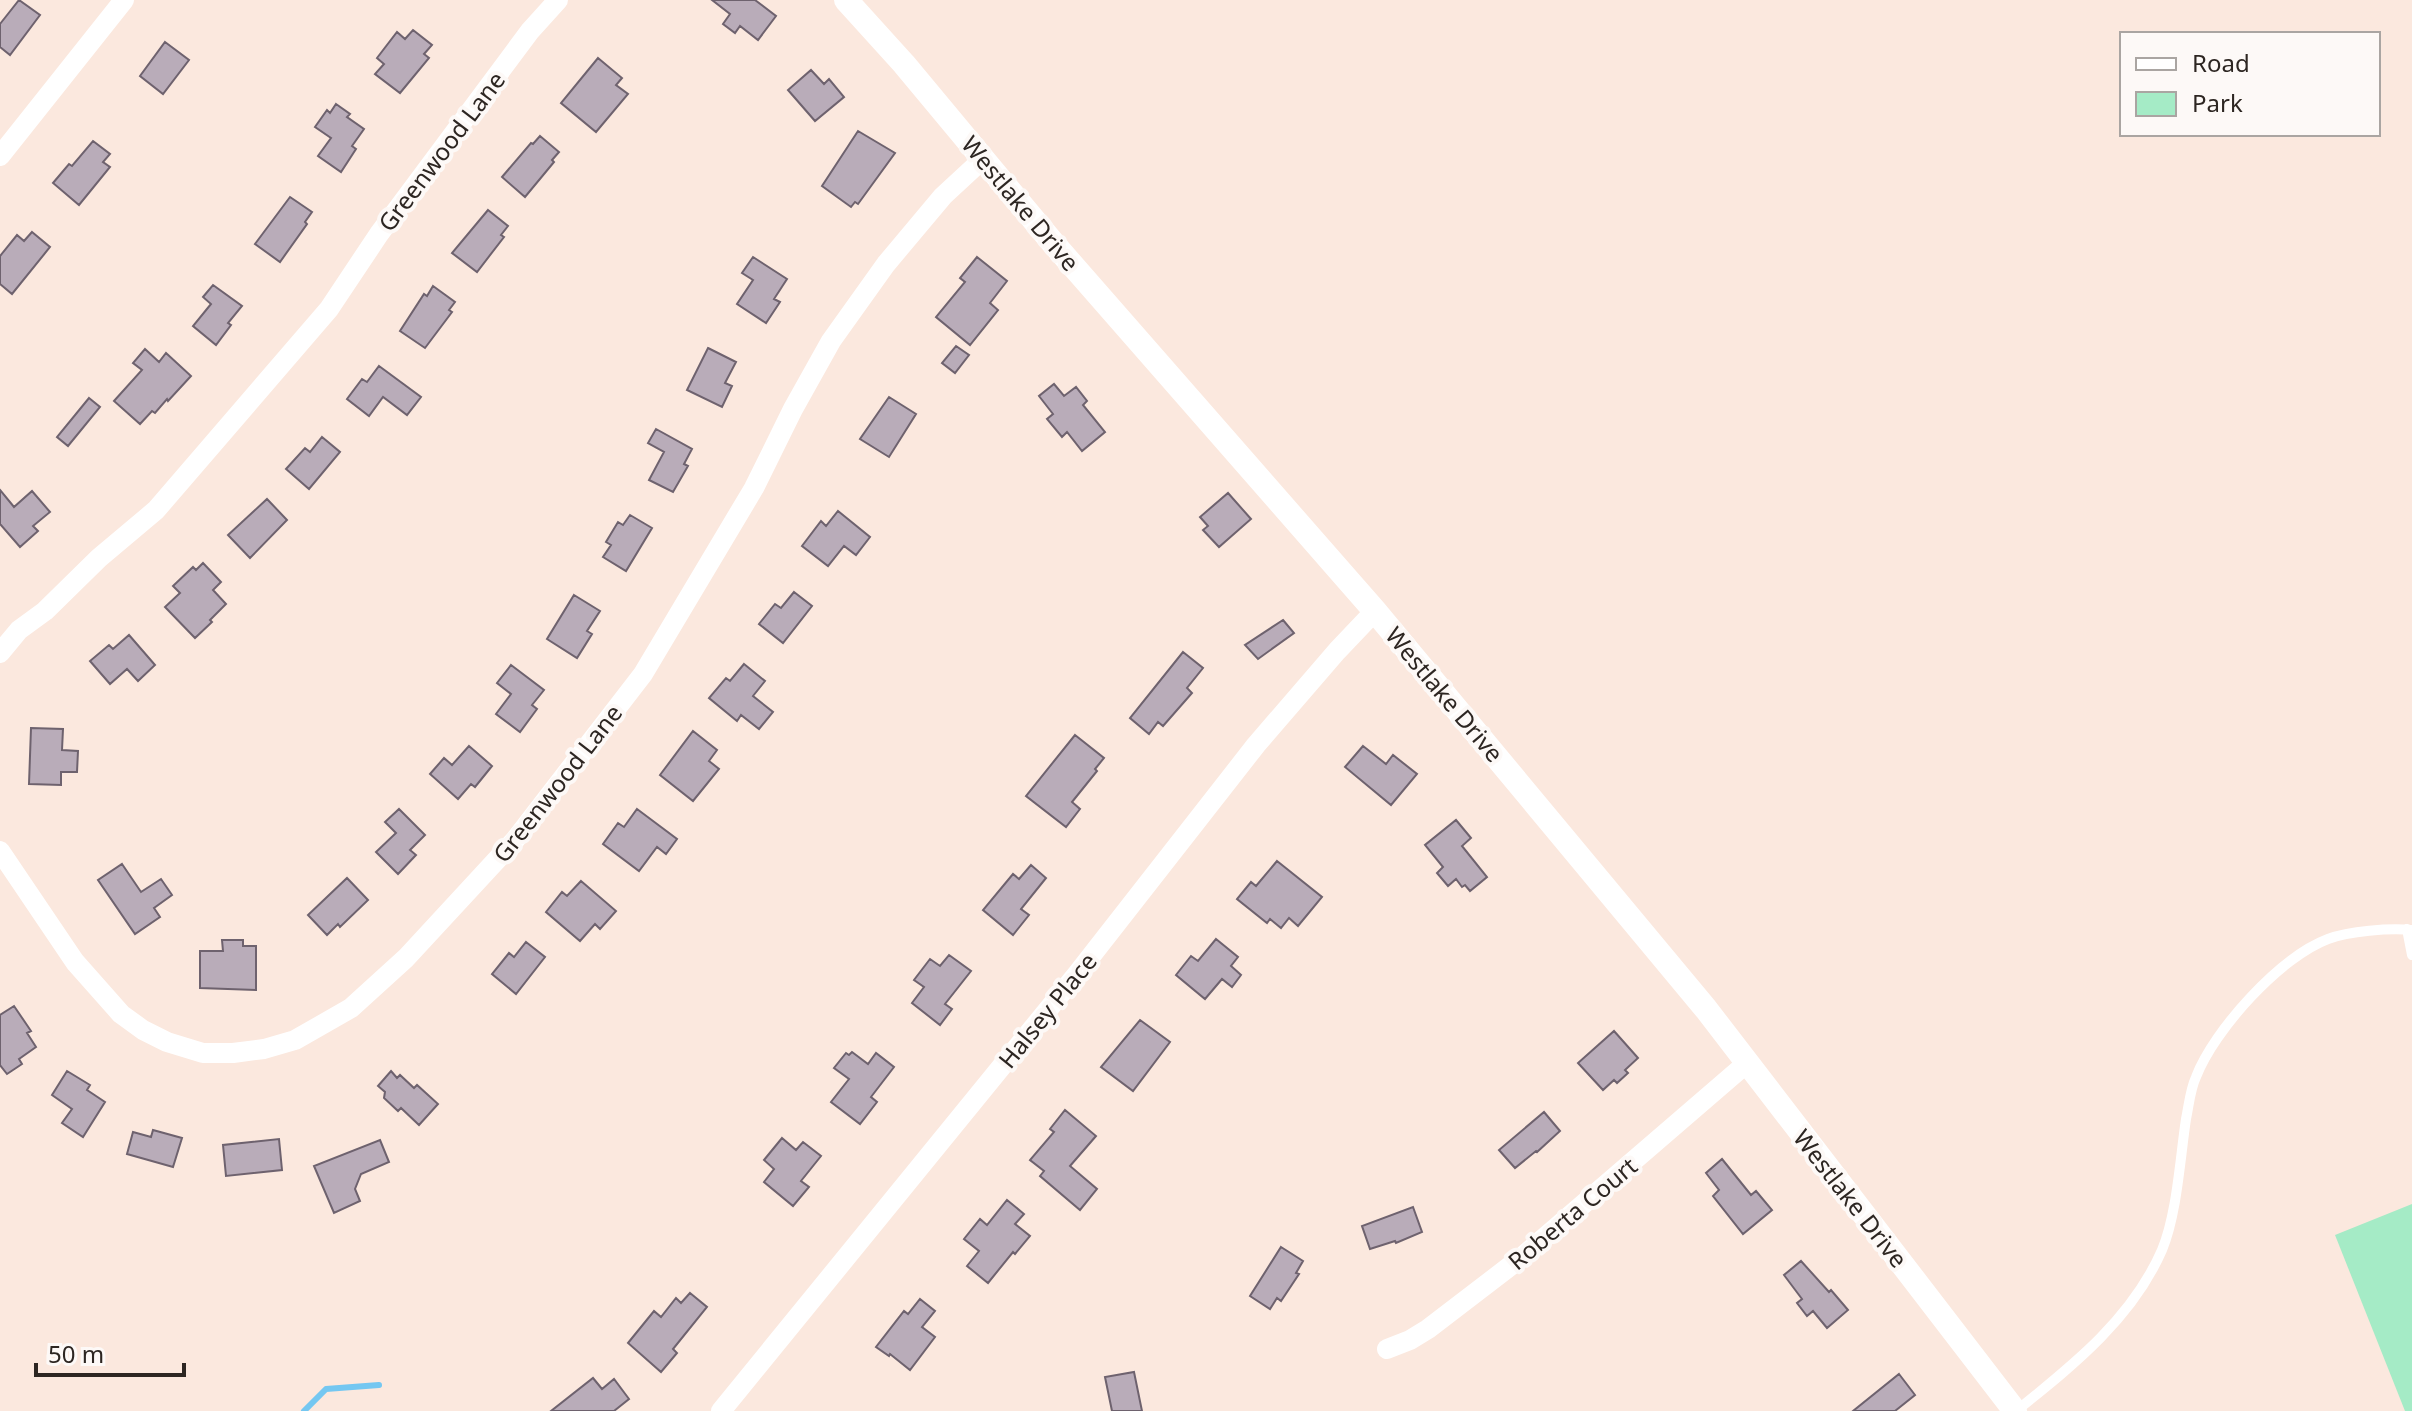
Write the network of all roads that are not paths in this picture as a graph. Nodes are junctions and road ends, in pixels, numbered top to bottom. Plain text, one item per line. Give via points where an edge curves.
1 (124, 0) edge
2 (558, 0) edge
3 (846, 0) edge
4 (0, 156) edge
5 (983, 159) junction
6 (1375, 611) junction
7 (0, 653) edge
8 (0, 851) edge
9 (2409, 929) edge
10 (2412, 955) edge
11 (1747, 1063) junction
12 (1387, 1349) dead end
13 (721, 1411) edge
14 (2016, 1411) edge

1 - 4 street
2 - 7 street, Greenwood Lane via 379,234 329,309 156,510 19,630
3 - 5 street, Westlake Drive
5 - 6 street, Westlake Drive
5 - 8 street, Greenwood Lane via 943,196 886,264 831,341 754,488 643,674 515,840 406,958 351,1008 295,1040 264,1049 203,1053 167,1042 121,1014 75,962
6 - 11 street, Westlake Drive
6 - 13 street, Halsey Place via 1256,745
9 - 10 lane
9 - 14 lane via 2329,938 2304,950 2247,999 2196,1077 2169,1227 2149,1275 2098,1341
11 - 12 street, Roberta Court via 1522,1257 1428,1329
11 - 14 street, Westlake Drive

